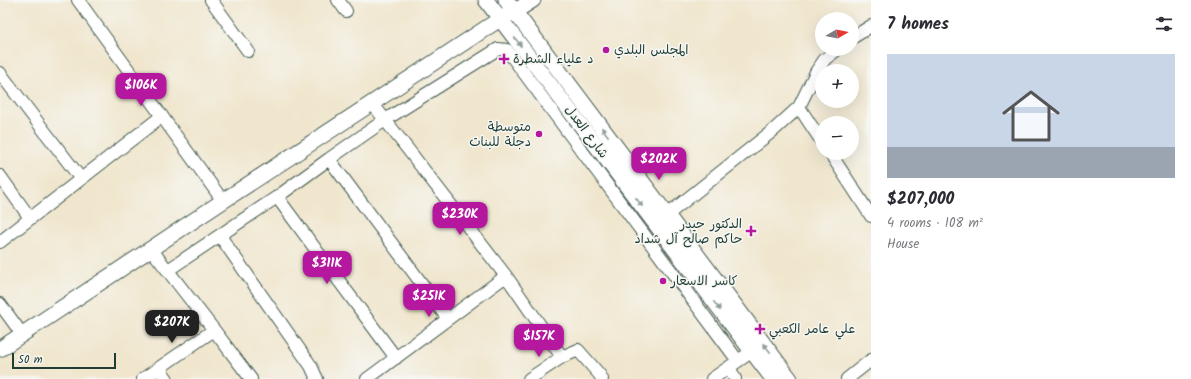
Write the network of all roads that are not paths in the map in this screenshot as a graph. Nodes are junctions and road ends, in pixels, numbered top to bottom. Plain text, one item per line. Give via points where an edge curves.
1 (78, 0) edge
2 (211, 0) edge
3 (338, 0) edge
4 (486, 0) edge
5 (533, 0) edge
6 (510, 6) edge
7 (346, 11) dead end
8 (500, 19) junction
9 (871, 26) edge
10 (859, 34) edge
11 (248, 51) dead end
12 (830, 56) edge
13 (0, 73) edge
14 (372, 103) junction
15 (799, 107) junction
16 (162, 116) junction
17 (385, 120) junction
18 (815, 131) edge
19 (330, 159) junction
20 (835, 160) edge
21 (0, 176) edge
22 (81, 180) junction
23 (277, 197) junction
24 (223, 200) junction
25 (667, 215) junction
26 (871, 216) edge
27 (30, 218) junction
28 (220, 236) junction
29 (0, 242) edge
30 (151, 249) junction
31 (168, 270) junction
32 (506, 276) junction
33 (0, 304) edge
34 (448, 319) junction
35 (214, 330) junction
36 (22, 334) junction
37 (0, 349) edge
38 (751, 352) junction
39 (562, 357) junction
40 (396, 358) junction
41 (871, 360) edge
42 (733, 364) junction
43 (159, 368) junction
44 (143, 379) edge
45 (167, 379) edge
46 (251, 379) edge
47 (317, 379) edge
48 (367, 379) edge
49 (529, 379) edge
50 (602, 379) edge
51 (712, 379) edge
52 (735, 379) edge
53 (773, 379) edge
54 (790, 379) edge
55 (847, 379) edge

1 - 16 street
2 - 11 street
3 - 7 street
4 - 8 street, شارع العدل
5 - 6 street
6 - 8 street
25 -> 6 street, شارع العدل
8 - 14 street
8 -> 38 street, شارع العدل
9 - 10 street
12 - 15 street via 816,72
13 - 22 street
14 - 17 street
14 - 24 street
15 - 18 street
15 - 25 street via 775,130
16 - 22 street
16 - 24 street
17 - 19 street
17 - 32 street
17 - 42 street via 498,49 507,50
19 - 23 street
19 - 34 street
20 - 26 street
21 - 27 street
22 - 27 street
23 - 28 street
23 - 40 street
24 - 30 street
54 -> 25 street, شارع العدل
27 - 29 street
28 - 31 street
28 - 47 street via 311,366
30 - 31 street
30 - 36 street
31 - 35 street
32 - 34 street
32 - 39 street
33 - 36 street
34 - 40 street
35 - 43 street
35 - 46 street
36 - 37 street
38 - 42 street
38 - 53 street, شارع العدل
39 - 49 street
39 - 50 street via 578,350
40 - 48 street
41 - 55 street
42 - 51 street
42 - 52 street
43 - 44 street
43 - 45 street

